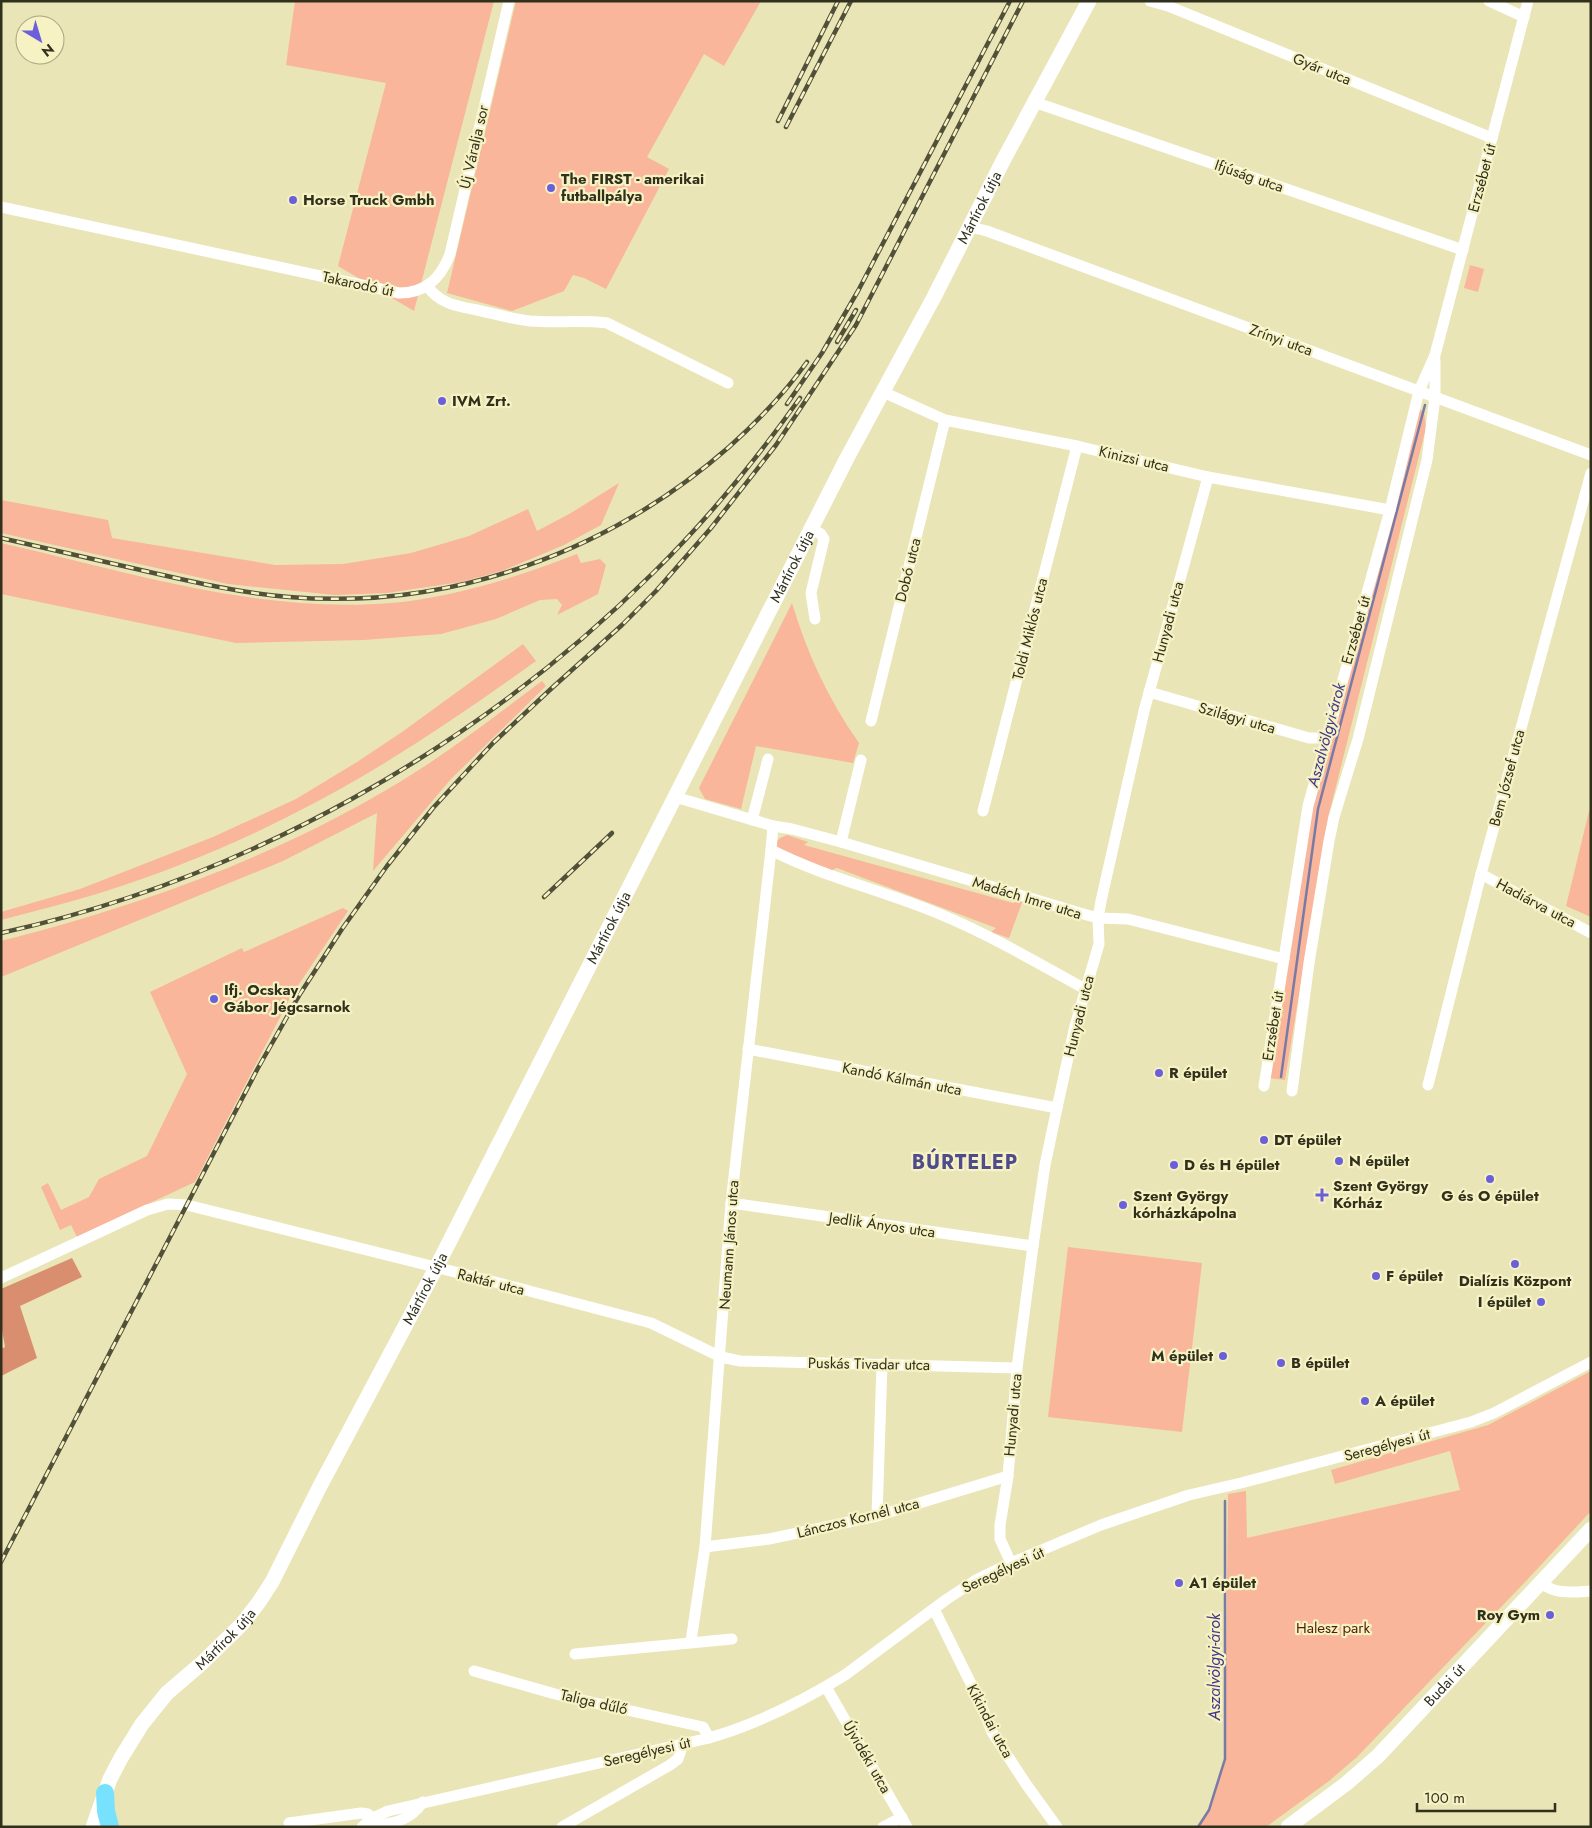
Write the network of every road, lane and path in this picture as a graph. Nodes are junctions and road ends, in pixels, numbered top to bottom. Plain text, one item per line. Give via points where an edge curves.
1 (508, 1) edge
2 (1088, 1) edge
3 (1150, 1) edge
4 (1489, 1) edge
5 (1528, 1) edge
6 (1524, 17) junction
7 (1034, 102) junction
8 (1492, 138) junction
9 (1, 207) edge
10 (970, 227) junction
11 (1463, 250) junction
12 (427, 286) junction
13 (1435, 355) junction
14 (728, 383) dead end
15 (1419, 391) junction
16 (883, 392) junction
17 (1435, 397) junction
18 (945, 420) junction
19 (1077, 446) junction
20 (1591, 455) edge
21 (1591, 473) edge
22 (1208, 476) junction
23 (1390, 510) junction
24 (811, 529) junction
25 (815, 618) dead end
26 (1149, 692) junction
27 (870, 721) dead end
28 (1326, 738) junction
29 (768, 759) dead end
30 (861, 760) dead end
31 (675, 797) junction
32 (983, 811) dead end
33 (752, 820) junction
34 (773, 826) junction
35 (841, 842) junction
36 (771, 850) junction
37 (1481, 874) junction
38 (1098, 918) junction
39 (1591, 933) edge
40 (1284, 959) junction
41 (1085, 989) junction
42 (748, 1049) junction
43 (1428, 1085) dead end
44 (1264, 1086) dead end
45 (1292, 1091) dead end
46 (1057, 1108) junction
47 (732, 1203) junction
48 (1033, 1246) junction
49 (436, 1268) junction
50 (1, 1278) edge
51 (721, 1358) junction
52 (1591, 1362) edge
53 (882, 1364) junction
54 (1017, 1368) junction
55 (1008, 1476) junction
56 (877, 1516) junction
57 (1591, 1529) edge
58 (704, 1547) junction
59 (1011, 1563) junction
60 (1541, 1583) junction
61 (1591, 1591) edge
62 (934, 1610) junction
63 (732, 1639) dead end
64 (691, 1641) junction
65 (575, 1654) dead end
66 (474, 1672) dead end
67 (826, 1687) junction
68 (709, 1738) junction
69 (682, 1744) junction
70 (105, 1793) junction
71 (423, 1802) junction
72 (374, 1818) junction
73 (904, 1822) edge
74 (289, 1823) dead end
75 (93, 1827) edge
76 (110, 1827) edge
77 (362, 1827) edge
78 (562, 1827) edge
79 (883, 1827) edge
80 (1057, 1827) edge
81 (1288, 1827) edge

1 - 12 street, Új Váralja sor via 450,254 440,274
2 - 7 street, Mártírok útja
3 - 8 street, Gyár utca
4 - 6 street
5 - 6 street, Erzsébet út
6 - 8 street, Erzsébet út
7 - 10 street, Mártírok útja
7 - 11 street, Ifjúság utca
8 - 11 street, Erzsébet út
9 - 12 street, Takarodó út via 399,294
10 - 15 street, Zrínyi utca
10 - 16 street, Mártírok útja
11 - 13 street, Erzsébet út
12 - 14 street via 433,295 446,303 506,317 528,321 607,323
13 - 15 street, Erzsébet út
13 - 17 street, Erzsébet út
15 - 17 street, Zrínyi utca
15 - 23 street, Erzsébet út
16 - 18 street, Kinizsi utca
16 - 24 street, Mártírok útja
17 - 20 street, Zrínyi utca
17 - 45 street, Erzsébet út via 1427,460 1358,739 1334,817 1309,963
18 - 19 street, Kinizsi utca
18 - 27 street, Dobó utca
19 - 22 street, Kinizsi utca
19 - 32 street, Toldi Miklós utca
21 - 37 street, Bem József utca
22 - 23 street, Kinizsi utca
22 - 26 street, Hunyadi utca
23 - 28 street, Erzsébet út
24 - 25 street via 824,539 811,592
24 - 31 street, Mártírok útja
26 - 28 street, Szilágyi utca via 1309,738
26 - 38 street, Hunyadi utca
28 - 40 street, Erzsébet út via 1305,820
29 - 33 street
30 - 35 street
31 - 33 street, Madách Imre utca
31 - 49 street, Mártírok útja
33 - 34 street, Madách Imre utca
34 - 35 street, Madách Imre utca
34 - 36 street
35 - 38 street, Madách Imre utca
36 - 41 street via 824,874 941,915 1016,950
36 - 42 street, Neumann János utca
37 - 39 street, Hadiárva utca
37 - 43 street, Bem József utca
38 - 40 street, Madách Imre utca via 1128,918
38 - 41 street, Hunyadi utca via 1099,944
40 - 44 street, Erzsébet út
41 - 46 street, Hunyadi utca
42 - 46 street, Kandó Kálmán utca
42 - 47 street, Neumann János utca
46 - 48 street, Hunyadi utca
47 - 48 street, Jedlik Ányos utca
47 - 51 street, Neumann János utca
48 - 54 street, Hunyadi utca
49 - 50 street, Raktár utca via 187,1205 168,1204 147,1210
49 - 51 street, Raktár utca via 651,1323
49 - 70 street, Mártírok útja via 265,1594 231,1636 177,1683 154,1708 121,1758
51 - 53 street, Puskás Tivadar utca
51 - 58 street, Neumann János utca
52 - 59 street, Seregélyesi út via 1471,1422 1189,1495 1101,1525
53 - 54 street, Puskás Tivadar utca
53 - 56 street
54 - 55 street, Hunyadi utca
55 - 56 street, Lánczos Kornél utca
55 - 59 street, Hunyadi utca via 1000,1539
56 - 58 street, Lánczos Kornél utca via 769,1539
57 - 60 street, Budai út
58 - 64 street, Neumann János utca
59 - 62 street, Seregélyesi út via 960,1590
60 - 61 street via 1559,1592
60 - 81 street, Budai út via 1378,1756
62 - 67 street, Seregélyesi út
62 - 80 street, Kikindai utca via 992,1732
63 - 64 street
64 - 65 street
66 - 68 street, Taliga dűlő via 703,1727
67 - 68 street, Seregélyesi út via 762,1719
67 - 73 street, Újvidéki utca
68 - 69 street, Seregélyesi út
69 - 71 street, Seregélyesi út
69 - 78 street via 678,1759 670,1766
70 - 75 street, Mártírok útja
70 - 76 main road
71 - 72 street, Seregélyesi út
71 - 77 street via 417,1811 399,1822
72 - 74 street via 360,1813
72 - 77 street, Seregélyesi út
73 - 79 street

